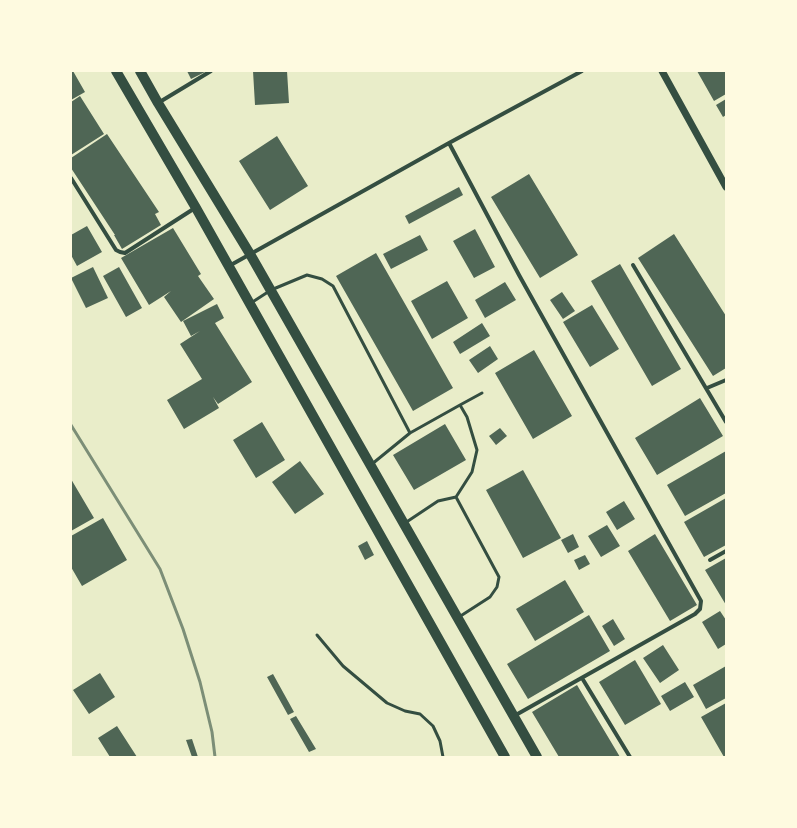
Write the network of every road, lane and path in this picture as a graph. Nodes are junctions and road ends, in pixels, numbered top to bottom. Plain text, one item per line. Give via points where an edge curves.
1 (116, 71) edge
2 (140, 71) edge
3 (211, 71) edge
4 (582, 71) edge
5 (662, 71) edge
6 (158, 103) junction
7 (449, 143) junction
8 (71, 178) edge
9 (725, 183) edge
10 (196, 208) junction
11 (250, 254) junction
12 (634, 265) dead end
13 (228, 266) junction
14 (271, 290) junction
15 (250, 304) junction
16 (726, 380) edge
17 (707, 388) junction
18 (482, 392) dead end
19 (460, 405) junction
20 (726, 422) edge
21 (410, 433) junction
22 (370, 465) junction
23 (456, 497) junction
24 (404, 524) junction
25 (726, 551) edge
26 (710, 560) dead end
27 (458, 618) junction
28 (317, 635) dead end
29 (582, 678) junction
30 (514, 716) junction
31 (443, 757) edge
32 (505, 757) edge
33 (537, 757) edge
34 (630, 757) edge

1 - 10 main road
2 - 6 main road
3 - 6 street
4 - 7 street
5 - 9 street
6 - 11 main road
7 - 11 street
7 - 29 street via 523,282 701,601 700,609 695,614
8 - 10 street via 116,250 120,252 125,253
10 - 13 main road
11 - 13 street
11 - 14 main road
12 - 17 street
13 - 15 main road
14 - 15 lane
14 - 21 lane via 308,275 333,286
14 - 22 main road
15 - 32 main road
16 - 17 street
17 - 20 street
18 - 19 lane
19 - 21 lane
19 - 23 lane via 477,450 472,472
21 - 22 lane
22 - 24 main road
23 - 24 lane via 438,501
23 - 27 lane via 499,577 497,587 490,596
24 - 27 main road
25 - 26 street
27 - 30 main road
28 - 31 lane via 343,666 387,703 420,714 433,726 440,741
29 - 30 street
29 - 34 street
30 - 33 main road

